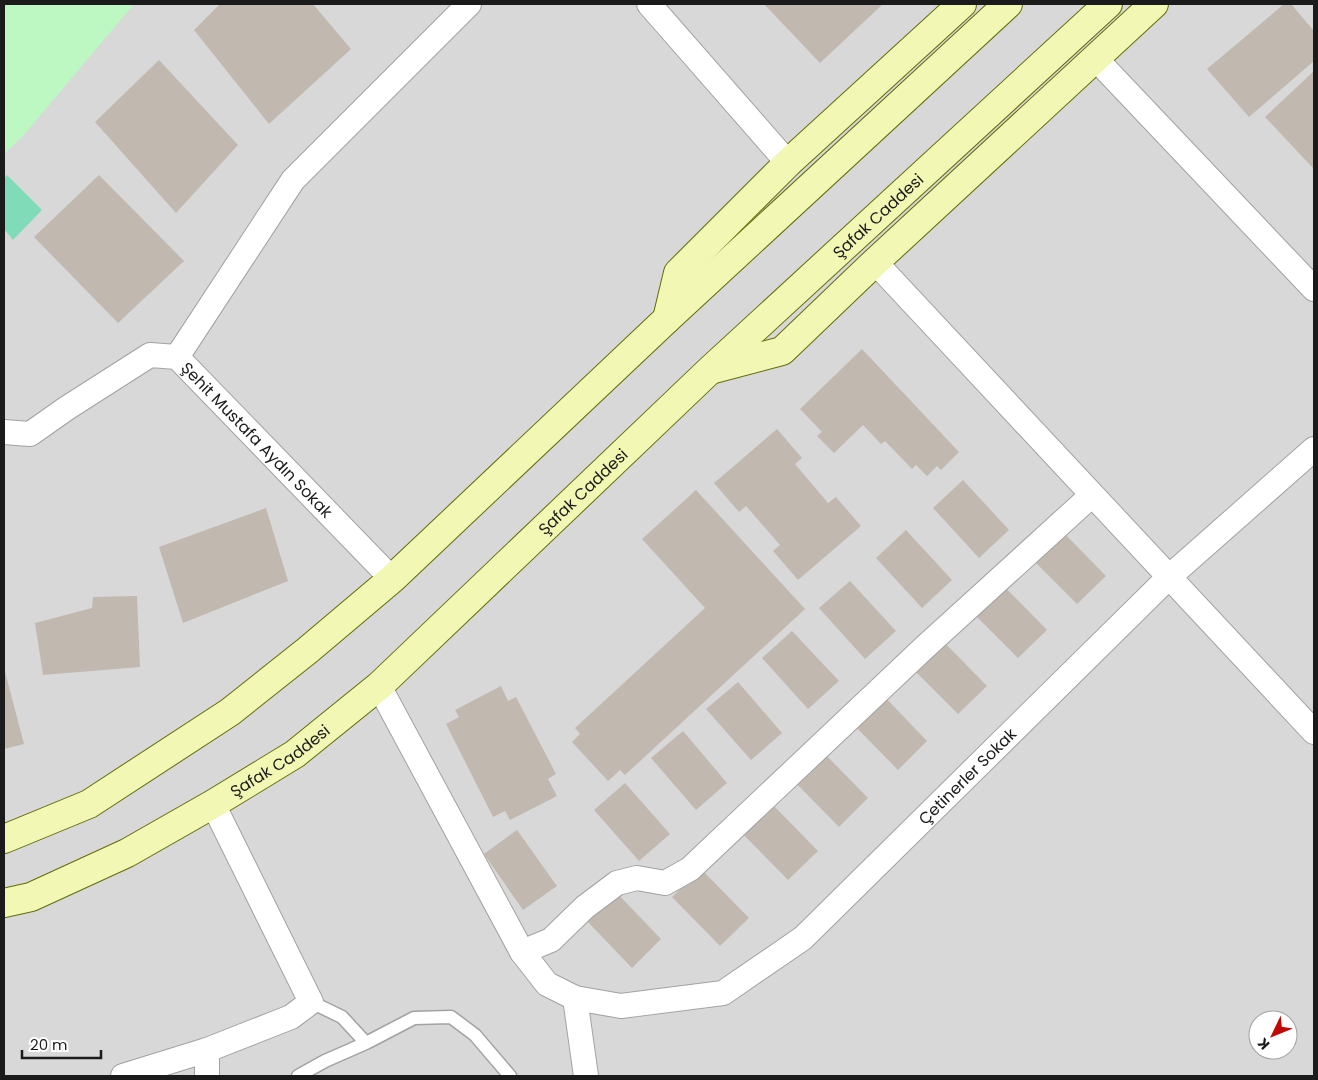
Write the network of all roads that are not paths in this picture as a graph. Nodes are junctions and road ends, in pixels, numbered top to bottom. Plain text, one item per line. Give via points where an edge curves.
1 (469, 4) edge
2 (648, 4) edge
3 (962, 4) edge
4 (1008, 4) edge
5 (1108, 4) edge
6 (1154, 4) edge
7 (1096, 58) junction
8 (788, 163) junction
9 (875, 262) junction
10 (1314, 289) edge
11 (667, 319) junction
12 (177, 357) junction
13 (710, 370) junction
14 (4, 432) edge
15 (1314, 449) edge
16 (1092, 495) junction
17 (1169, 577) junction
18 (392, 579) junction
19 (379, 686) junction
20 (1314, 732) edge
21 (213, 804) junction
22 (4, 839) edge
23 (4, 903) edge
24 (522, 952) junction
25 (575, 998) junction
26 (312, 1002) junction
27 (366, 1043) junction
28 (207, 1050) junction
29 (123, 1076) edge
30 (207, 1076) edge
31 (298, 1076) edge
32 (510, 1076) edge
33 (586, 1076) edge

1 - 12 street via 293,180
2 - 8 street
3 - 8 main road
4 - 11 main road
5 - 13 main road, Şafak Caddesi
6 - 7 main road
7 - 9 main road
7 - 10 street
8 - 11 main road via 678,273
9 - 13 main road via 782,351
9 - 16 street
11 - 18 main road
12 - 14 street, Şehit Mustafa Aydın Sokak via 150,355 30,434
12 - 18 street, Şehit Mustafa Aydın Sokak
13 - 19 main road, Şafak Caddesi
15 - 17 street, Çetinerler Sokak
16 - 17 street
16 - 24 street via 690,869 665,883 636,878 617,883 584,907 551,940
17 - 20 street
17 - 25 street, Çetinerler Sokak via 803,938 723,994 621,1006
18 - 22 main road via 230,712 89,804
19 - 21 main road, Şafak Caddesi via 295,754
19 - 24 street, Çetinerler Sokak
21 - 23 main road, Şafak Caddesi via 127,853 31,897
21 - 26 street
24 - 25 street, Çetinerler Sokak via 547,984
25 - 33 street
26 - 27 lane via 342,1017
26 - 28 street via 291,1017
27 - 31 lane
27 - 32 lane via 414,1018 451,1017 475,1036
28 - 29 street
28 - 30 street

